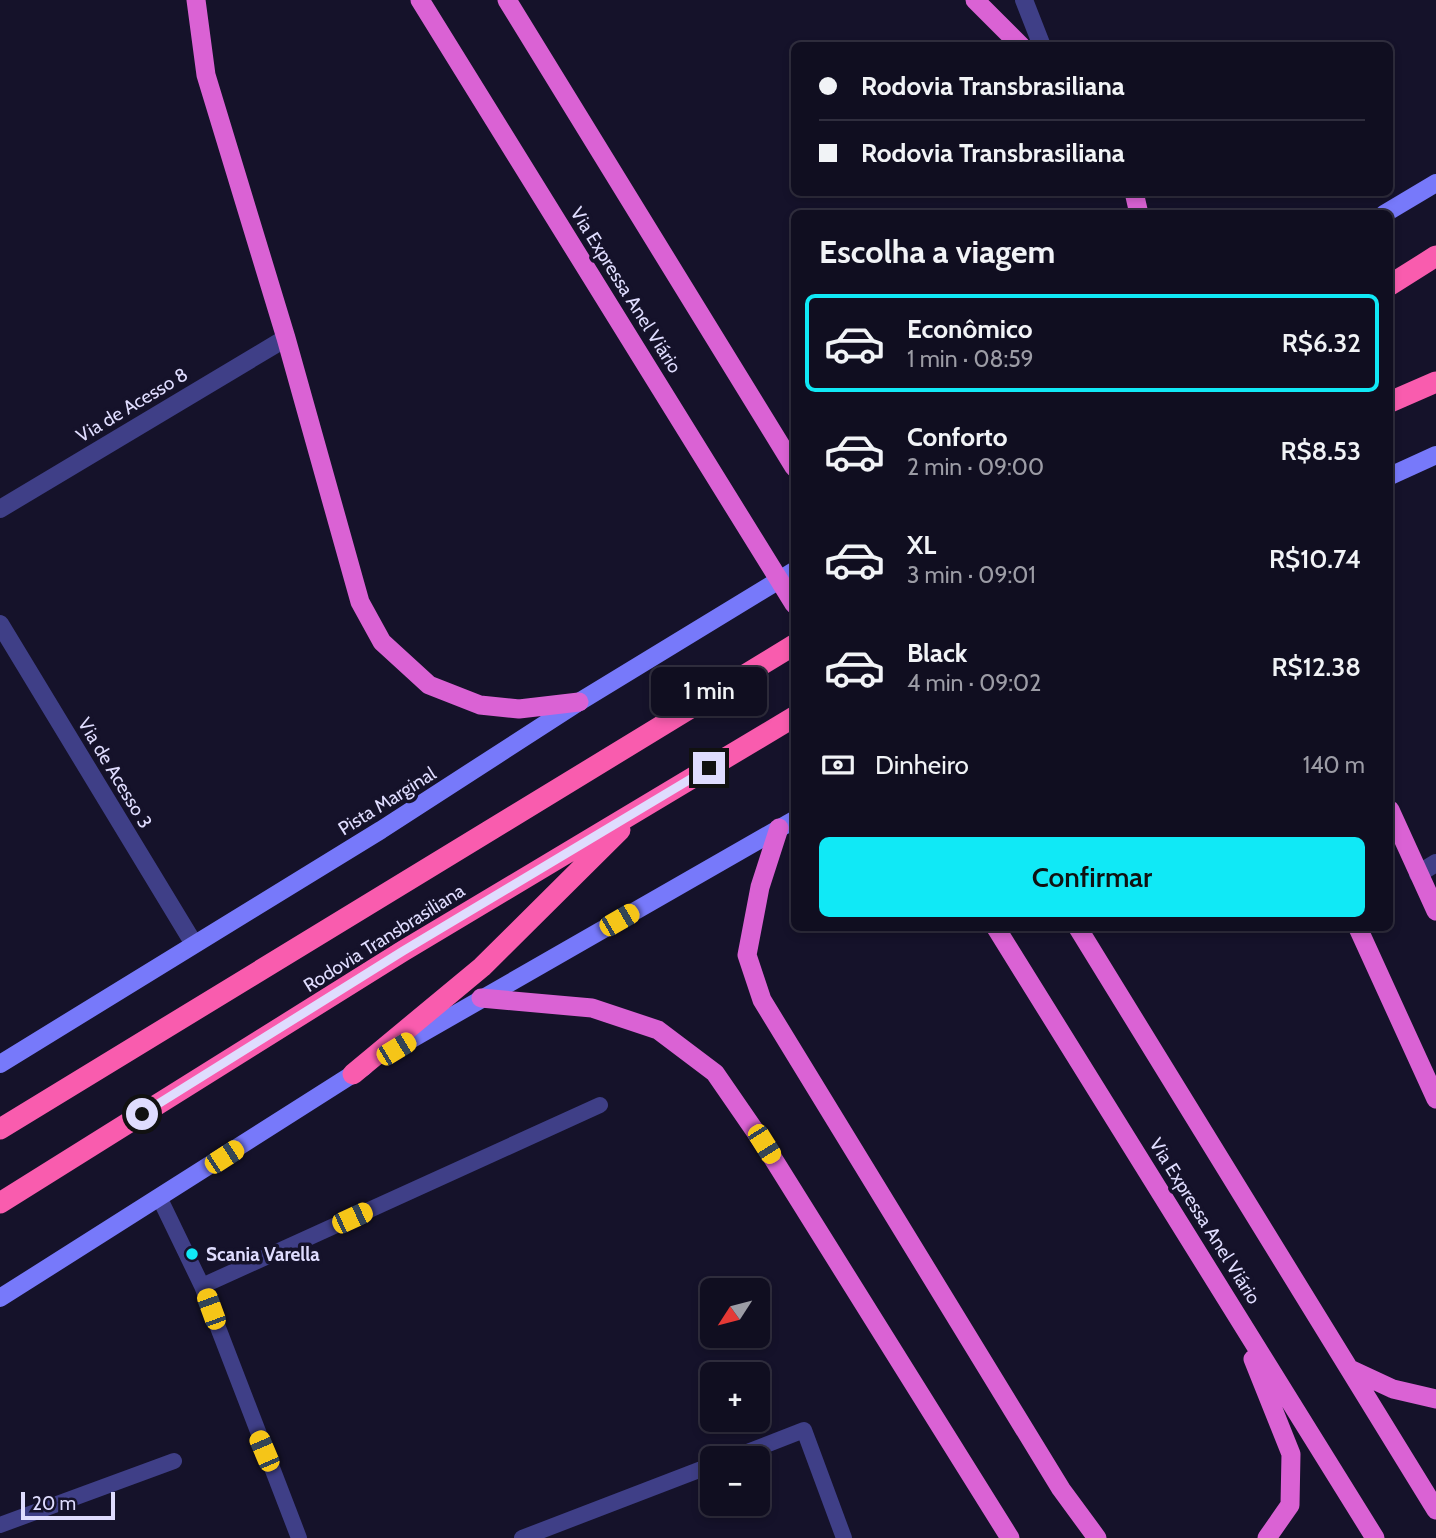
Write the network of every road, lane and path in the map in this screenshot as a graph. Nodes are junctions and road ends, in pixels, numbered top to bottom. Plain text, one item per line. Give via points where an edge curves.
1 (196, 0) edge
2 (419, 0) edge
3 (507, 0) edge
4 (975, 0) edge
5 (1024, 0) edge
6 (1017, 42) edge
7 (1040, 42) edge
8 (1436, 183) edge
9 (1391, 210) edge
10 (1436, 256) edge
11 (1393, 283) edge
12 (286, 338) junction
13 (1436, 382) edge
14 (1393, 401) edge
15 (1436, 456) edge
16 (791, 462) edge
17 (1393, 475) edge
18 (0, 509) edge
19 (791, 573) edge
20 (791, 599) edge
21 (0, 624) edge
22 (791, 647) edge
23 (579, 702) junction
24 (791, 719) edge
25 (645, 806) junction
26 (1393, 817) edge
27 (787, 824) edge
28 (1436, 863) edge
29 (1418, 874) junction
30 (1436, 911) edge
31 (998, 931) edge
32 (1080, 931) edge
33 (1359, 931) edge
34 (194, 944) junction
35 (481, 998) junction
36 (0, 1064) edge
37 (353, 1074) junction
38 (1436, 1099) edge
39 (600, 1105) dead end
40 (0, 1129) edge
41 (160, 1199) junction
42 (0, 1203) edge
43 (202, 1286) junction
44 (0, 1297) edge
45 (1235, 1312) junction
46 (1350, 1369) junction
47 (1436, 1399) edge
48 (763, 1446) edge
49 (174, 1461) dead end
50 (700, 1470) edge
51 (1436, 1510) edge
52 (0, 1525) edge
53 (299, 1538) edge
54 (522, 1538) edge
55 (844, 1538) edge
56 (1010, 1538) edge
57 (1097, 1538) edge
58 (1267, 1538) edge
59 (1375, 1538) edge

1 - 12 highway via 205,75
2 - 20 highway, Via Expressa Anel Viário
3 - 16 highway
4 - 6 highway
5 - 7 street
8 - 9 main road
10 - 11 highway
12 - 18 street, Via de Acesso 8
12 - 23 highway via 360,602 382,642 429,685 480,705 519,709
13 - 14 highway
15 - 17 main road
19 - 23 main road, Pista Marginal
21 - 34 street, Via de Acesso 3
22 - 40 highway, Rodovia Transbrasiliana
23 - 34 main road, Pista Marginal via 382,831
24 - 25 highway, Rodovia Transbrasiliana
25 - 37 highway via 482,967
25 - 42 highway, Rodovia Transbrasiliana
26 - 29 highway
27 - 35 main road
27 - 57 highway via 760,887 747,955 762,1000 1061,1489
28 - 29 street
29 - 30 highway
31 - 45 highway, Via Expressa Anel Viário
32 - 46 highway
33 - 38 highway
34 - 36 main road, Pista Marginal
35 - 37 main road
35 - 56 highway via 592,1008 658,1030 715,1073
37 - 41 main road
39 - 43 lane
41 - 43 lane
41 - 44 main road
43 - 53 lane
45 - 58 highway via 1290,1454 1290,1506
45 - 59 highway, Via Expressa Anel Viário
46 - 47 highway via 1393,1389
46 - 51 highway
48 - 55 lane via 804,1430
49 - 52 lane
50 - 54 lane

